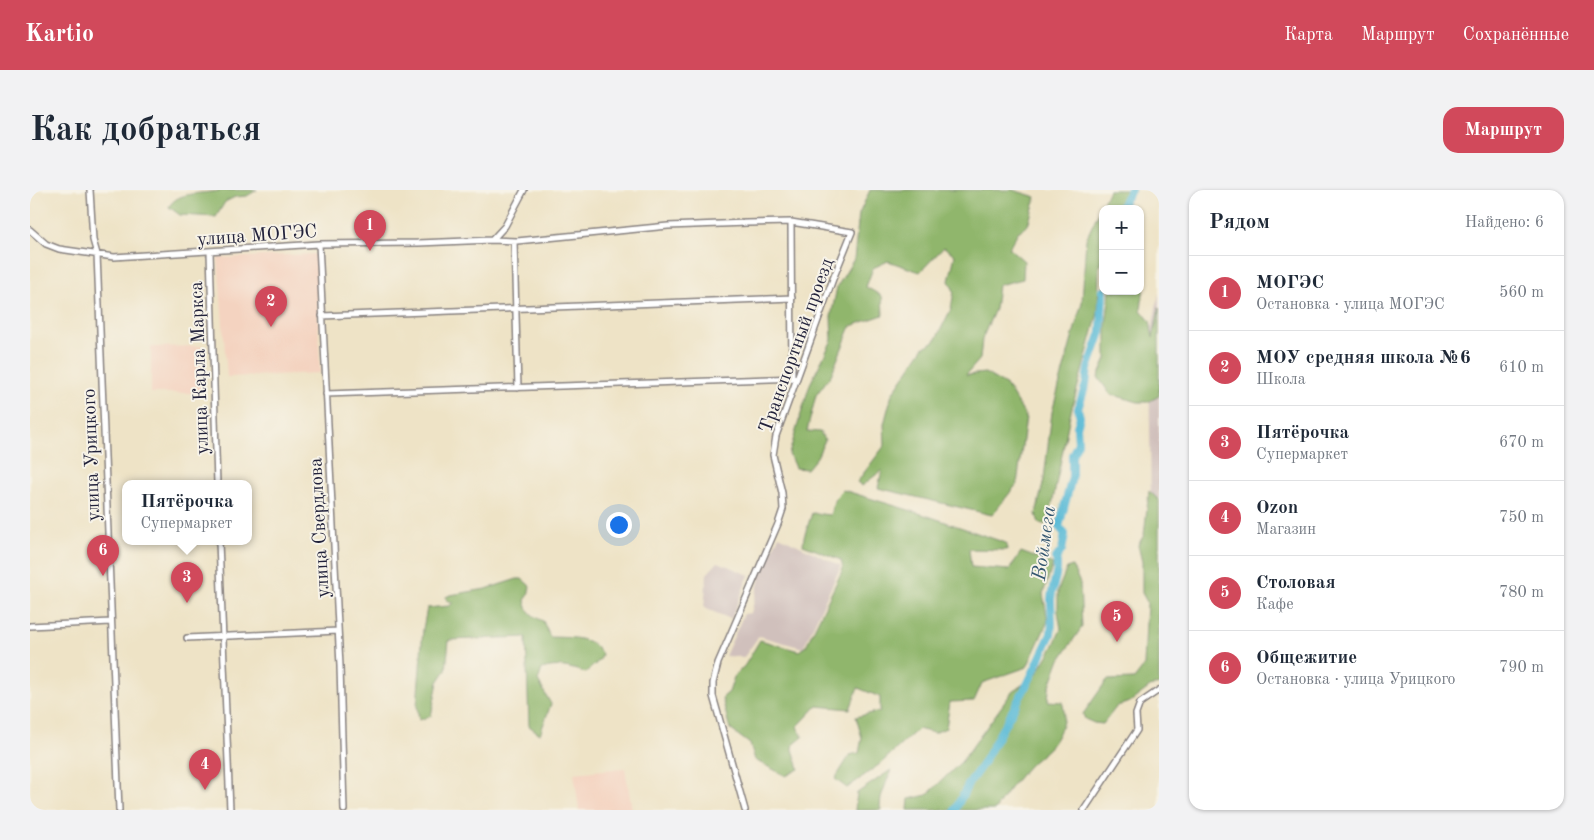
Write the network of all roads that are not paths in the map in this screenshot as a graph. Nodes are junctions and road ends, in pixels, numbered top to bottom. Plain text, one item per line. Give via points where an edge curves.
1 (90, 190) edge
2 (524, 190) edge
3 (791, 222) junction
4 (30, 230) edge
5 (492, 240) junction
6 (514, 241) junction
7 (319, 244) junction
8 (210, 252) junction
9 (97, 254) junction
10 (792, 298) junction
11 (515, 309) junction
12 (322, 316) junction
13 (795, 378) junction
14 (518, 388) junction
15 (326, 394) junction
16 (216, 480) edge
17 (219, 545) edge
18 (111, 622) junction
19 (30, 626) edge
20 (338, 631) junction
21 (222, 636) junction
22 (188, 638) dead end
23 (1159, 690) edge
24 (119, 810) edge
25 (230, 810) edge
26 (344, 810) edge
27 (745, 810) edge
28 (1084, 810) edge

1 - 9 street, улица Урицкого
2 - 5 street via 506,226
3 - 6 street, Транспортный проезд via 668,226
3 - 10 street
3 - 13 street, Транспортный проезд via 852,232
4 - 9 street, улица МОГЭС via 46,244 59,249
5 - 6 street, Транспортный проезд
5 - 7 street, улица МОГЭС
6 - 11 street
7 - 8 street, улица МОГЭС
7 - 12 street, улица Свердлова
8 - 9 street, улица МОГЭС via 114,257
8 - 16 street, улица Карла Маркса
9 - 18 street, улица Урицкого
10 - 11 street
10 - 13 street
11 - 12 street
11 - 14 street
12 - 15 street, улица Свердлова
13 - 14 street
13 - 27 street, Транспортный проезд via 773,455 782,493 782,510 718,663 713,683 713,696
14 - 15 street
15 - 20 street, улица Свердлова
17 - 21 street
18 - 19 street
18 - 24 street, улица Урицкого
20 - 21 street
20 - 26 street, улица Свердлова
21 - 22 street
21 - 25 street
23 - 28 street via 1140,703 1136,714 1137,730

